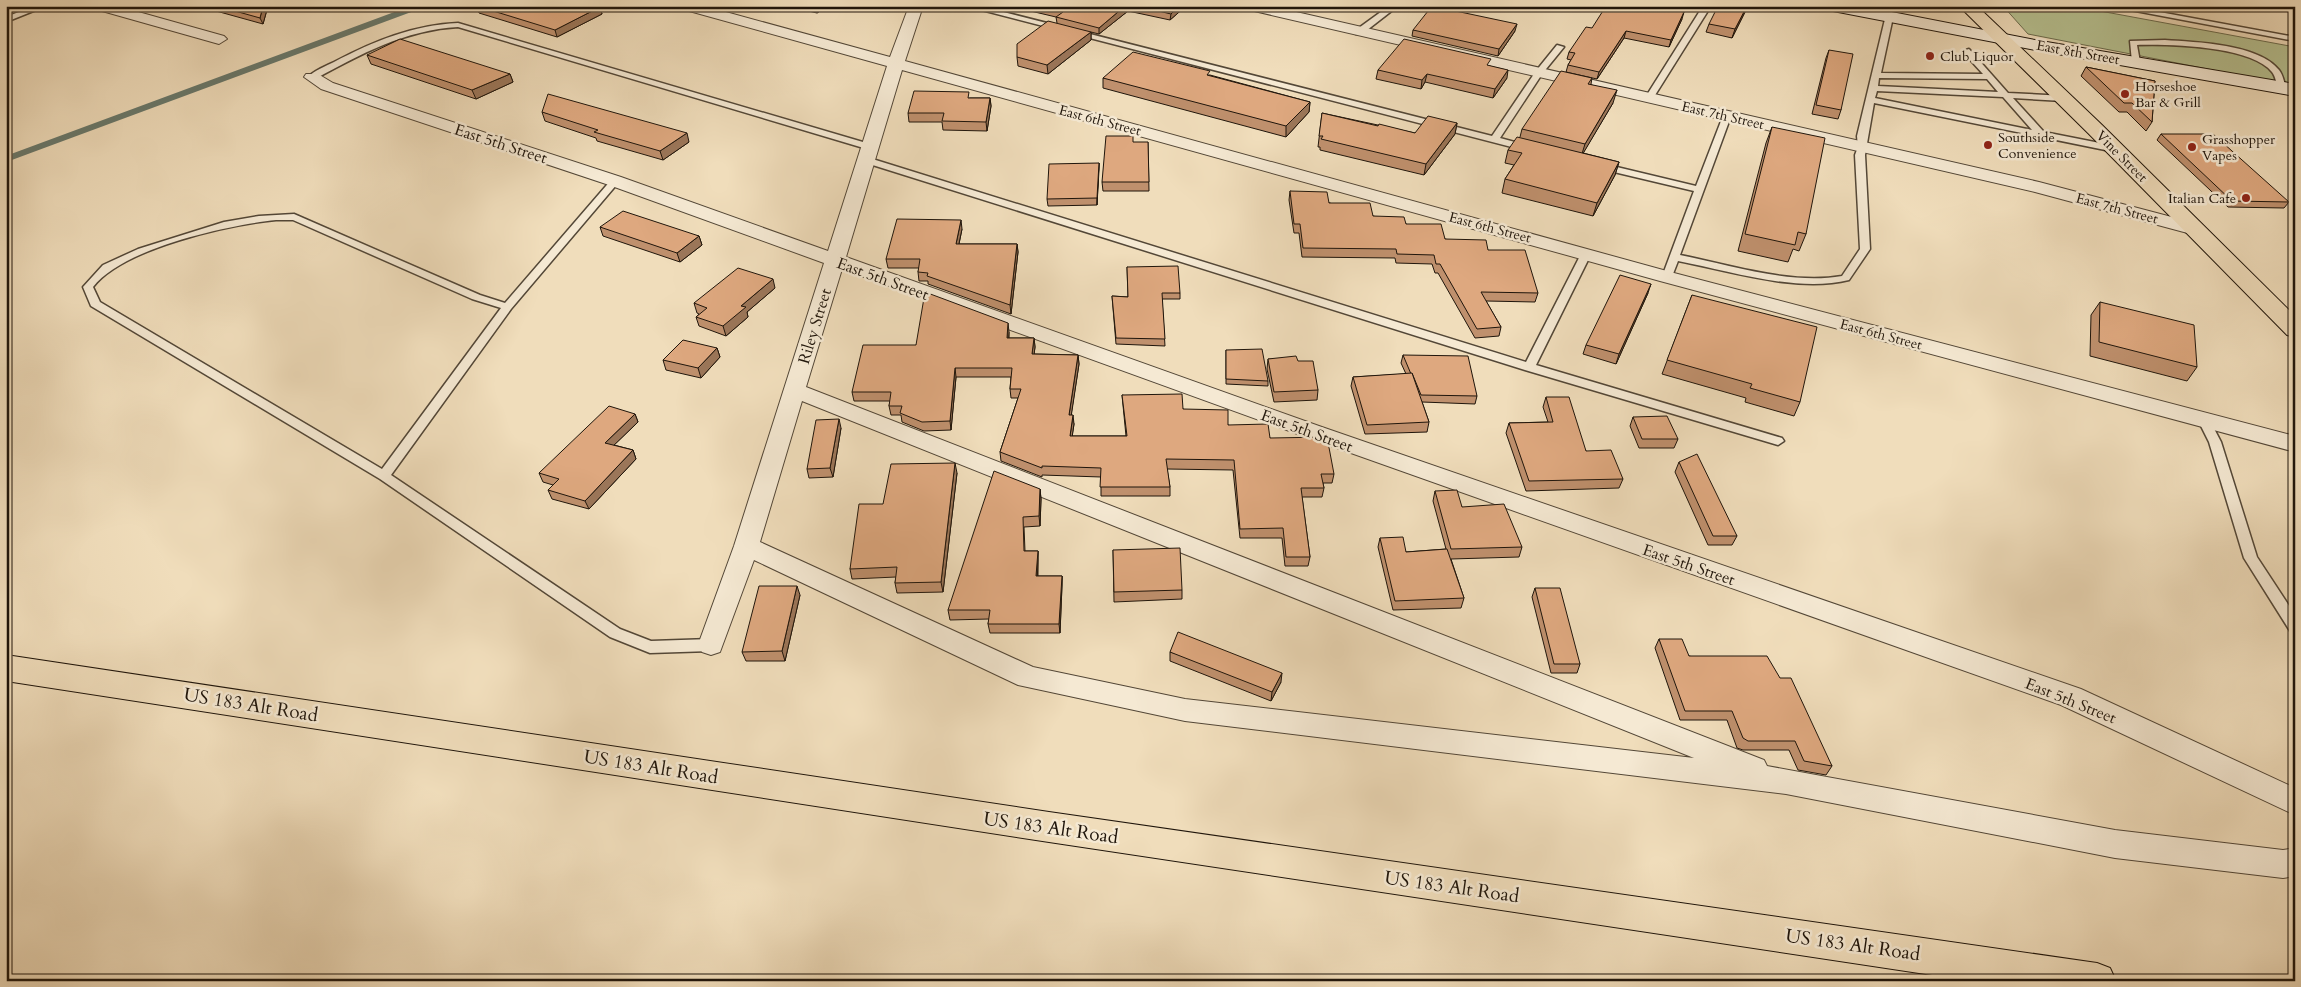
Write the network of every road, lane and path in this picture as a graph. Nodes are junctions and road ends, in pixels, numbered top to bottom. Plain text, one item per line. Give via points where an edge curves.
1 (42, 6) edge
2 (100, 6) edge
3 (687, 6) edge
4 (916, 6) edge
5 (1250, 6) edge
6 (1394, 6) edge
7 (1707, 6) edge
8 (1833, 6) edge
9 (1966, 6) edge
10 (2113, 6) edge
11 (976, 7) edge
12 (1889, 18) junction
13 (6, 20) edge
14 (1359, 32) junction
15 (2138, 33) dead end
16 (2000, 38) junction
17 (219, 39) dead end
18 (2295, 39) edge
19 (2133, 43) junction
20 (1560, 47) dead end
21 (1966, 51) dead end
22 (2136, 62) junction
23 (896, 63) junction
24 (1539, 73) junction
25 (1876, 74) junction
26 (312, 76) joint
27 (1990, 77) junction
28 (1873, 88) junction
29 (2288, 89) edge
30 (2006, 95) junction
31 (1649, 98) junction
32 (2063, 98) junction
33 (1870, 100) junction
34 (1727, 116) junction
35 (2042, 134) junction
36 (1494, 140) junction
37 (1863, 147) junction
38 (2115, 149) junction
39 (1541, 152) edge
40 (868, 154) junction
41 (1588, 163) edge
42 (615, 181) junction
43 (1700, 190) junction
44 (2195, 228) junction
45 (1586, 254) junction
46 (1675, 257) junction
47 (834, 260) junction
48 (1667, 277) junction
49 (507, 307) junction
50 (2295, 330) edge
51 (1529, 367) junction
52 (794, 390) junction
53 (2204, 420) junction
54 (1778, 440) dead end
55 (2295, 444) edge
56 (384, 476) junction
57 (746, 546) junction
58 (2295, 628) edge
59 (711, 645) joint
60 (6, 668) edge
61 (1786, 781) junction
62 (2295, 802) edge
63 (2295, 862) edge
64 (2097, 981) edge

1 - 13 lane
2 - 17 street
3 - 23 street, East 6th Street
4 - 23 street, Riley Street
5 - 14 street, East 7th Street
6 - 14 lane
7 - 31 lane
8 - 12 main road, East 8th Street
9 - 16 main road, Vine Street
10 - 18 lane
11 - 36 lane
12 - 16 main road, East 8th Street
12 - 25 lane
14 - 24 street, East 7th Street
15 - 19 lane
16 - 22 main road, East 8th Street
16 - 32 main road, Vine Street
19 - 22 lane
19 - 29 lane via 2166,41 2191,44 2256,58 2275,70
20 - 24 lane
21 - 27 lane
22 - 29 main road, East 8th Street
23 - 40 street, Riley Street
23 - 45 street, East 6th Street
24 - 31 street, East 7th Street
24 - 36 lane
25 - 27 lane
25 - 28 lane
26 - 40 lane via 408,31 458,25
26 - 42 street, East 5th Street via 327,86
27 - 30 lane
28 - 30 lane
28 - 33 lane
30 - 32 lane
30 - 35 lane
31 - 34 street, East 7th Street
32 - 38 main road, Vine Street
33 - 35 lane
33 - 37 lane via 1862,136
34 - 37 street, East 7th Street
34 - 43 lane
35 - 38 lane
36 - 39 lane
37 - 44 street, East 7th Street via 2039,187
37 - 46 lane via 1860,155 1865,250 1845,278 1823,282 1794,281
38 - 44 main road, Vine Street
40 - 47 street, Riley Street
40 - 51 lane
41 - 43 lane
42 - 47 street, East 5th Street
42 - 49 lane
43 - 46 lane
44 - 50 main road, Vine Street
45 - 48 street, East 6th Street
45 - 51 lane
46 - 48 lane
47 - 52 street, Riley Street
47 - 62 street, East 5th Street via 1367,451 2071,697
48 - 53 street, East 6th Street
49 - 56 lane
49 - 56 lane via 476,297 294,216 239,221 129,255 102,272 88,287 96,304
51 - 54 lane
52 - 57 street, Riley Street
52 - 61 street
53 - 55 street, East 6th Street
53 - 58 lane via 2215,442 2251,558
56 - 59 lane via 614,633 650,647
57 - 59 street, Riley Street
57 - 61 street via 1028,677 1185,710
60 - 64 main road, US 183 Alt Road
61 - 63 street via 2115,844 2283,864

